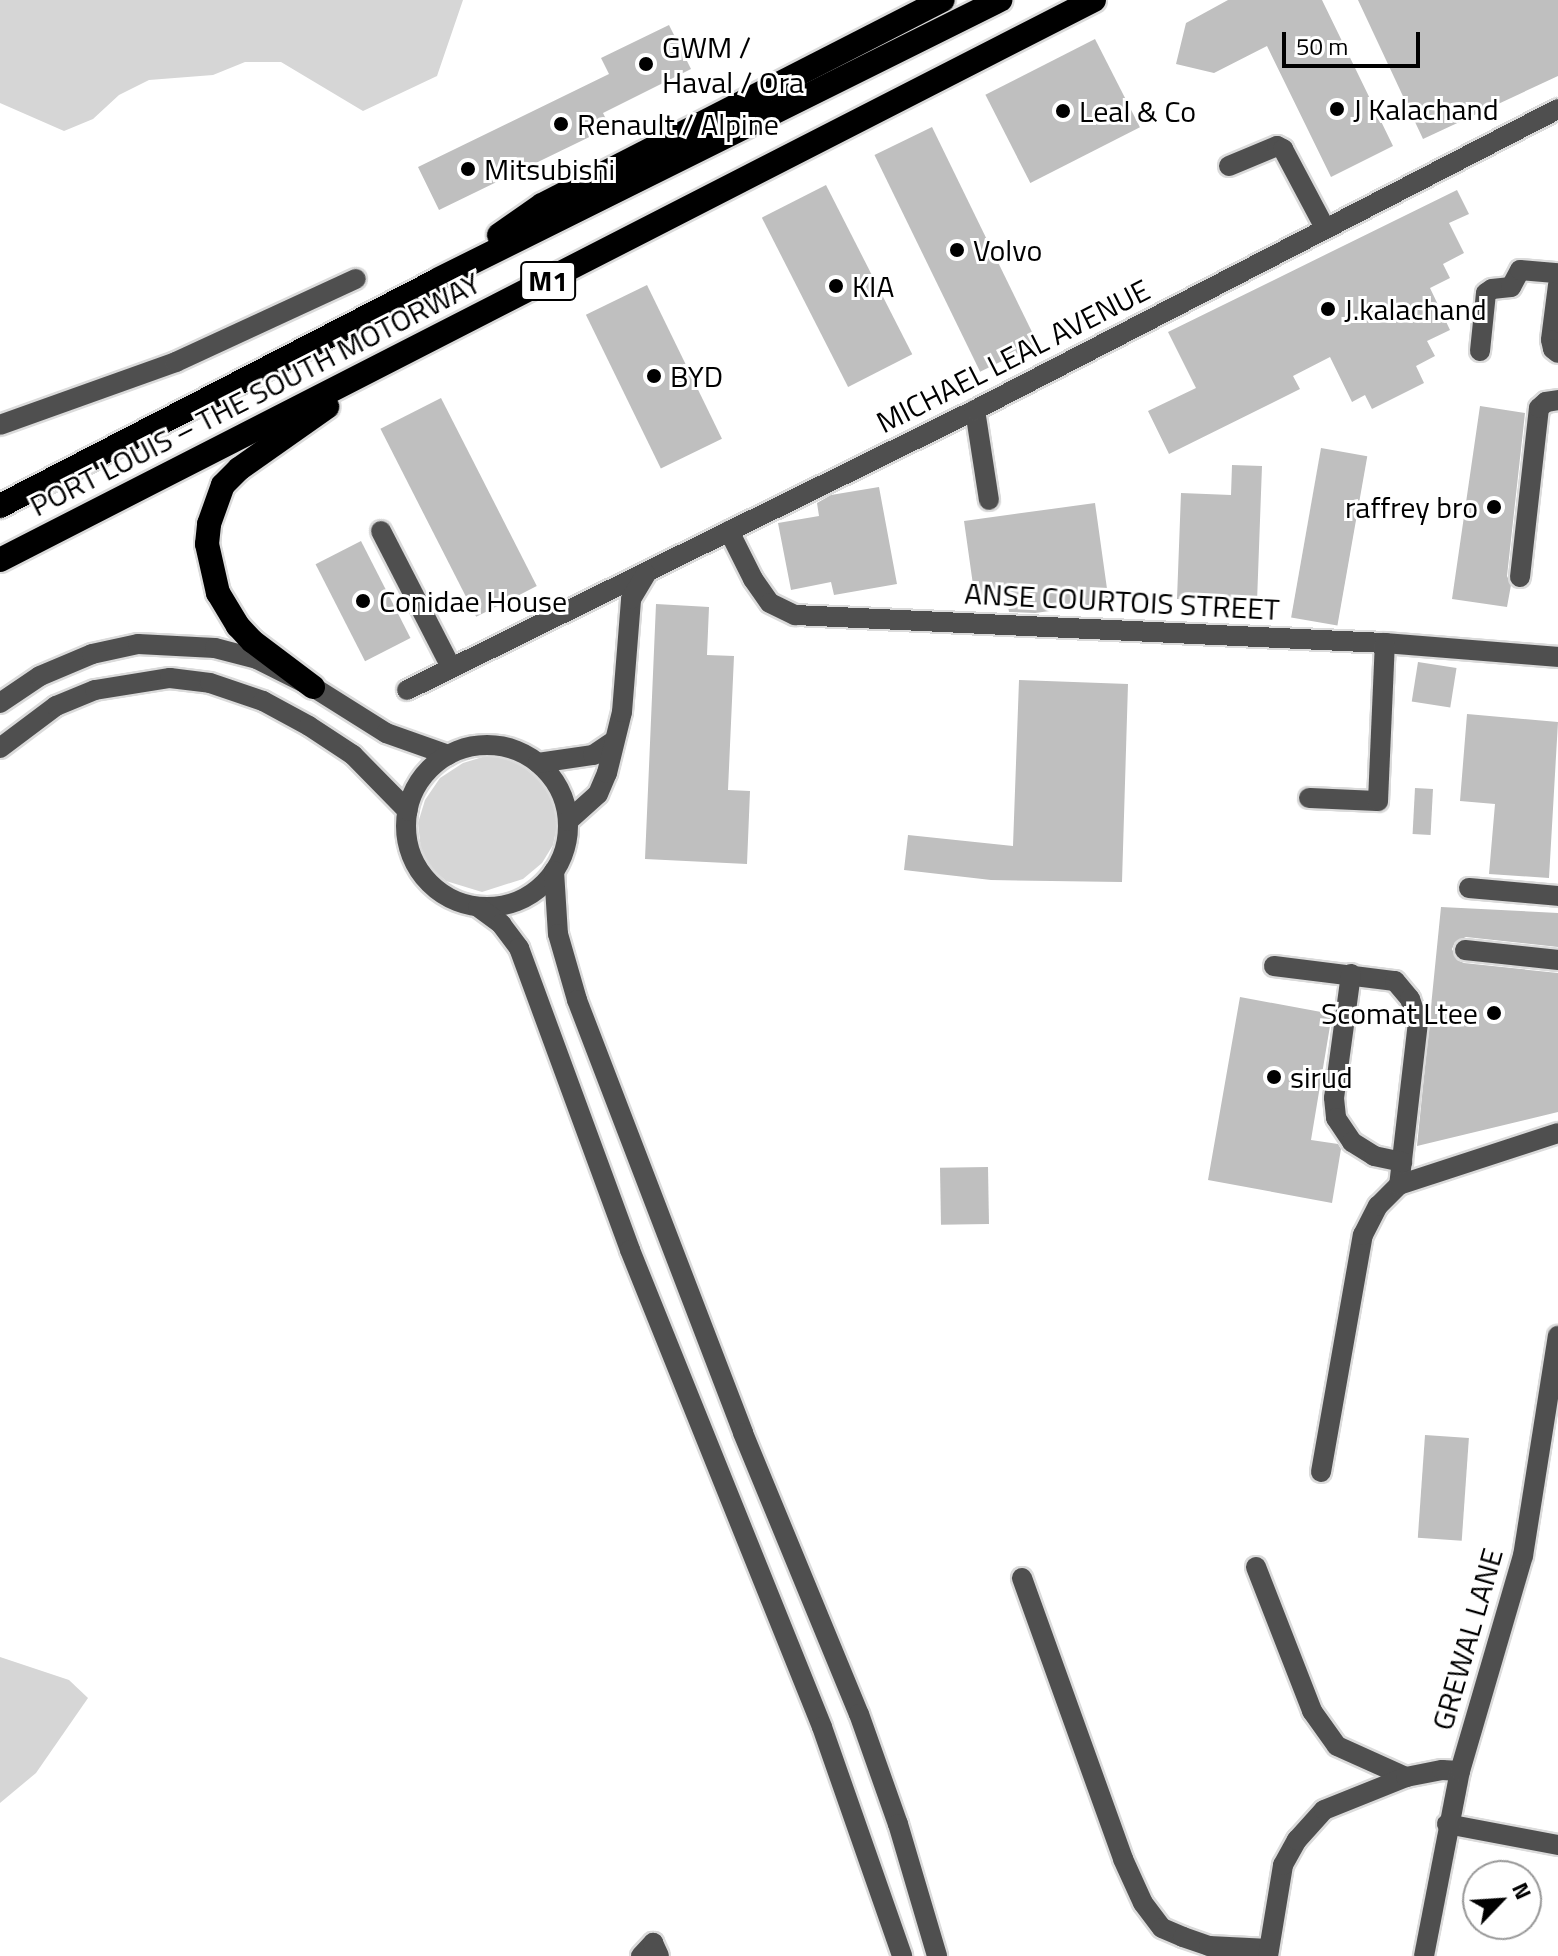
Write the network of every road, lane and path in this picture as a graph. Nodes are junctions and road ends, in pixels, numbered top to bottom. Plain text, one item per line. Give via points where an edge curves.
1 (943, 0) edge
2 (1000, 0) edge
3 (1094, 0) edge
4 (1558, 109) edge
5 (1229, 166) dead end
6 (1325, 228) junction
7 (1558, 273) edge
8 (356, 279) dead end
9 (439, 279) junction
10 (1558, 285) edge
11 (1480, 351) dead end
12 (1558, 353) edge
13 (395, 360) junction
14 (1558, 400) edge
15 (975, 410) junction
16 (0, 425) edge
17 (989, 500) dead end
18 (0, 506) edge
19 (381, 531) dead end
20 (729, 531) junction
21 (0, 560) edge
22 (646, 574) junction
23 (1520, 577) dead end
24 (1385, 643) junction
25 (1558, 657) edge
26 (451, 667) junction
27 (313, 687) junction
28 (407, 690) dead end
29 (0, 703) edge
30 (614, 741) junction
31 (0, 748) edge
32 (448, 755) junction
33 (538, 763) junction
34 (1309, 798) dead end
35 (408, 811) junction
36 (568, 821) junction
37 (554, 871) junction
38 (1469, 888) dead end
39 (1558, 896) edge
40 (478, 907) junction
41 (1465, 950) dead end
42 (1558, 960) edge
43 (1274, 966) dead end
44 (1351, 974) junction
45 (1558, 1133) edge
46 (1402, 1162) junction
47 (1399, 1185) junction
48 (1558, 1336) edge
49 (1553, 1392) edge
50 (1321, 1472) dead end
51 (1256, 1567) dead end
52 (1022, 1578) dead end
53 (1460, 1771) junction
54 (1406, 1777) junction
55 (1447, 1824) junction
56 (1558, 1845) edge
57 (1269, 1952) edge
58 (641, 1956) edge
59 (659, 1956) edge
60 (902, 1956) edge
61 (937, 1956) edge
62 (1424, 1956) edge

1 - 9 highway via 542,205
2 - 9 highway, PORT LOUIS – THE SOUTH MOTORWAY / M1
3 - 13 highway, PORT LOUIS – THE SOUTH MOTORWAY / M1
4 - 6 street, MICHAEL LEAL AVENUE
5 - 6 street via 1277,146
6 - 15 street, MICHAEL LEAL AVENUE
7 - 11 street via 1520,270 1511,287 1486,293
8 - 16 street via 176,362
9 - 18 highway, PORT LOUIS – THE SOUTH MOTORWAY / M1
10 - 12 street via 1551,340
13 - 21 highway, PORT LOUIS – THE SOUTH MOTORWAY / M1
13 - 27 highway via 239,469 223,485 209,524 208,560 228,613 252,641
14 - 23 street via 1539,408
15 - 17 street
15 - 20 street, MICHAEL LEAL AVENUE
19 - 26 street
20 - 22 street, MICHAEL LEAL AVENUE
20 - 24 street, ANSE COURTOIS STREET via 770,603 795,615
22 - 26 street, MICHAEL LEAL AVENUE
22 - 30 street via 631,599 622,712
24 - 25 street, ANSE COURTOIS STREET
24 - 34 street via 1378,801
26 - 28 street, MICHAEL LEAL AVENUE
27 - 29 street via 257,659 215,648 138,644 92,654 40,676
27 - 32 street via 386,733
30 - 33 street via 593,755
30 - 36 street via 598,794
31 - 35 street via 56,706 95,690 170,678 210,683 263,701 309,726 353,755
32 - 33 street via 494,746
32 - 35 street via 421,778
33 - 36 street via 553,779
35 - 40 street via 409,844 422,874 457,901
36 - 37 street via 565,848
37 - 40 street via 521,900
37 - 61 street via 558,934 577,1000 743,1433 859,1714
38 - 39 street
40 - 60 street via 501,924 519,948 630,1250 832,1755
41 - 42 street
43 - 44 street
44 - 46 street via 1334,1098 1336,1118 1352,1142 1374,1156
44 - 46 street via 1395,981 1410,999 1418,1022
45 - 47 street
46 - 47 street
47 - 50 street via 1378,1206 1363,1235
48 - 49 street, GREWAL LANE
49 - 53 street, GREWAL LANE via 1523,1556
51 - 54 street via 1312,1711 1337,1746
52 - 57 street via 1143,1903 1162,1928 1183,1937 1209,1946
53 - 54 street
53 - 55 street, GREWAL LANE
54 - 57 street via 1324,1810 1297,1840 1283,1865
55 - 56 street
55 - 62 street, GREWAL LANE
58 - 59 street via 653,1943

